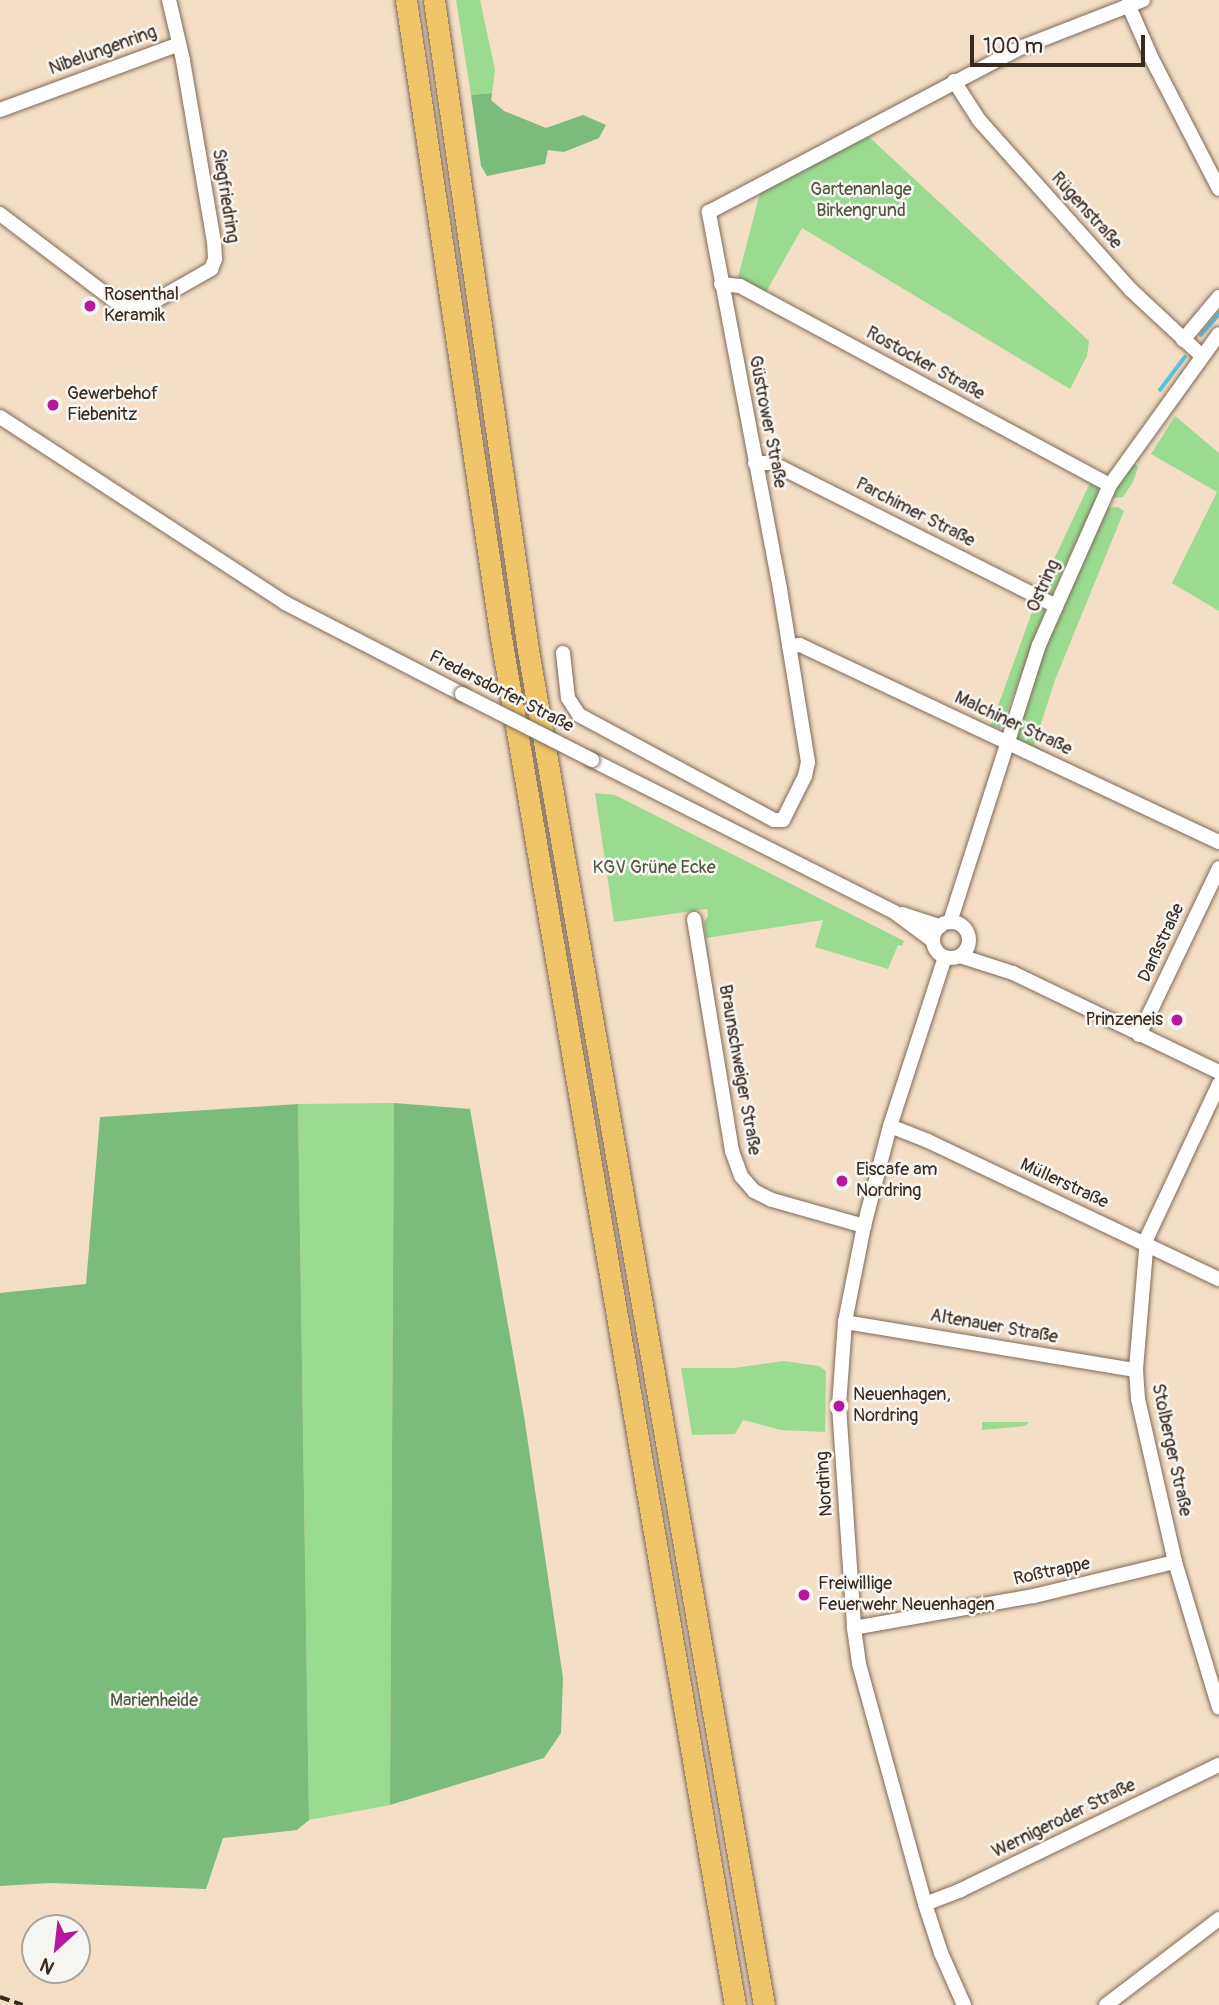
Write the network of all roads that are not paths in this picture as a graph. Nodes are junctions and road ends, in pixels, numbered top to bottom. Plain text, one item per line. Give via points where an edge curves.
1 (169, 0) edge
2 (407, 0) edge
3 (434, 0) edge
4 (1135, 2) edge
5 (177, 45) junction
6 (954, 82) junction
7 (0, 110) edge
8 (1219, 189) edge
9 (0, 214) edge
10 (721, 284) junction
11 (1219, 297) edge
12 (1219, 334) edge
13 (1183, 340) junction
14 (1202, 356) junction
15 (0, 417) edge
16 (755, 463) junction
17 (1110, 485) junction
18 (1056, 606) junction
19 (789, 646) junction
20 (563, 653) dead end
21 (1006, 742) junction
22 (1219, 842) edge
23 (1219, 867) edge
24 (894, 912) junction
25 (694, 919) dead end
26 (950, 924) junction
27 (933, 941) junction
28 (969, 943) junction
29 (960, 956) junction
30 (944, 957) junction
31 (1013, 973) junction
32 (1139, 1035) junction
33 (1219, 1072) edge
34 (1219, 1084) edge
35 (891, 1126) junction
36 (864, 1226) junction
37 (1146, 1244) junction
38 (1219, 1279) edge
39 (845, 1322) junction
40 (1136, 1370) junction
41 (1175, 1562) junction
42 (854, 1628) junction
43 (1219, 1708) edge
44 (1219, 1765) edge
45 (925, 1904) junction
46 (1219, 1919) edge
47 (735, 2005) edge
48 (764, 2005) edge
49 (964, 2005) edge
50 (1106, 2005) edge

1 - 5 street, Nibelungenring
2 - 47 highway via 502,645
3 - 48 highway via 528,650
4 - 6 street, Güstrower Straße via 1020,48
4 - 8 street via 1158,72
5 - 7 street, Nibelungenring
5 - 9 street, Siegfriedring via 214,242 215,259 206,274 148,305 125,309
6 - 10 street, Güstrower Straße via 712,207 708,216
6 - 13 street, Rügenstraße via 992,134 1131,290
10 - 16 street, Güstrower Straße
10 - 17 street, Rostocker Straße via 740,286
11 - 13 street
12 - 14 street, Ostring
13 - 14 street, Rügenstraße
14 - 17 street, Ostring
15 - 24 street, Fredersdorfer Straße, bridge via 285,603
16 - 18 street, Parchimer Straße via 772,463
16 - 19 street, Güstrower Straße
17 - 18 street, Ostring
18 - 21 street, Ostring
19 - 20 street, Güstrower Straße via 807,769 783,820 774,820 579,715 568,698
19 - 21 street, Malchiner Straße via 800,645
21 - 22 street, Malchiner Straße
21 - 26 street, Ostring
23 - 32 street, Darßstraße
24 - 26 street, Fredersdorfer Straße
24 - 27 street, Fredersdorfer Straße
25 - 36 street, Braunschweiger Straße via 732,1151 741,1176 754,1191 772,1200
26 - 27 street
26 - 28 street via 967,932
27 - 30 street
28 - 29 street
28 - 31 street
29 - 30 street
29 - 31 street
30 - 35 street, Nordring
31 - 32 street
32 - 33 street
34 - 37 street, Stolberger Straße
35 - 36 street, Nordring
35 - 37 street, Müllerstraße
36 - 39 street, Nordring
37 - 38 street, Müllerstraße
37 - 40 street, Stolberger Straße
39 - 40 street, Altenauer Straße
39 - 42 street, Nordring via 839,1406
40 - 41 street, Stolberger Straße via 1138,1399
41 - 42 street, Roßtrappe via 1034,1596
41 - 43 street, Stolberger Straße
42 - 45 street, Nordring via 865,1692
44 - 45 street, Wernigeroder Straße
45 - 49 street, Nordring
46 - 50 street

